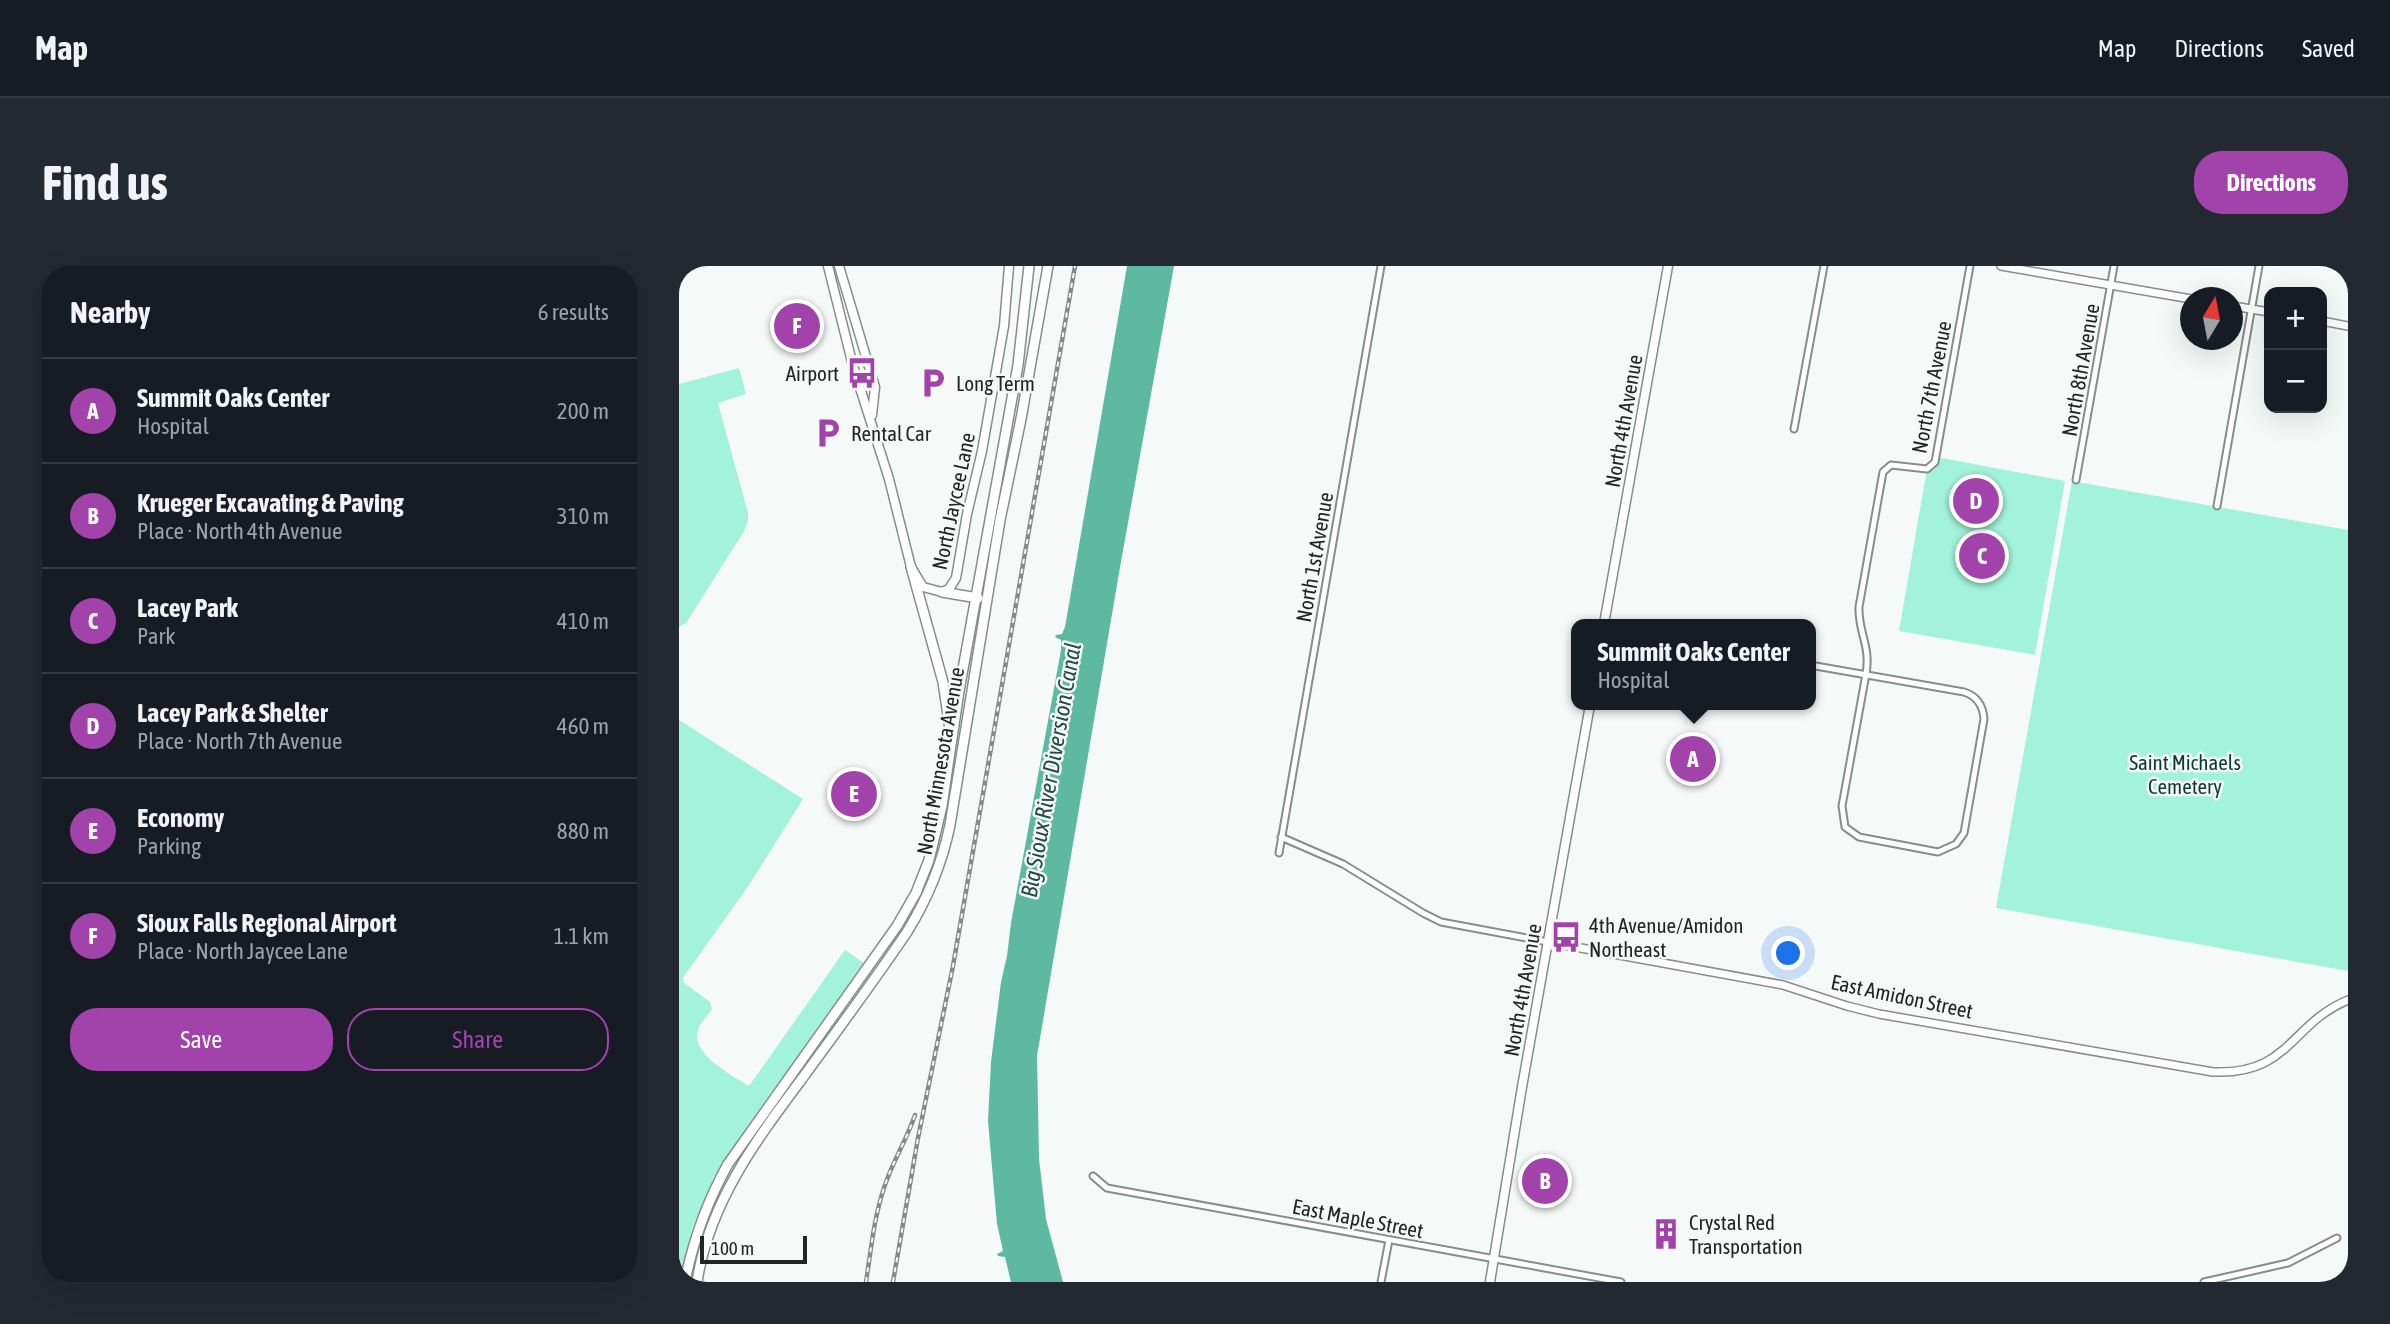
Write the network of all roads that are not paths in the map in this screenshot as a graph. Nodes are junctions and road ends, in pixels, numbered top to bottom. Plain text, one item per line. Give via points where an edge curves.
1 (828, 266) edge
2 (839, 266) edge
3 (1009, 266) edge
4 (1029, 266) edge
5 (1048, 266) edge
6 (1381, 266) edge
7 (1668, 266) edge
8 (1823, 266) edge
9 (1970, 266) edge
10 (2001, 266) edge
11 (2114, 266) edge
12 (2259, 266) edge
13 (2111, 285) junction
14 (2180, 297) edge
15 (2243, 308) edge
16 (2251, 309) junction
17 (2264, 311) edge
18 (2327, 322) edge
19 (2348, 326) edge
20 (871, 421) junction
21 (1794, 429) dead end
22 (2076, 480) dead end
23 (2217, 506) dead end
24 (911, 567) junction
25 (942, 592) junction
26 (975, 598) junction
27 (986, 600) junction
28 (1605, 619) edge
29 (1816, 665) edge
30 (1866, 674) junction
31 (1589, 710) edge
32 (949, 766) junction
33 (1281, 837) junction
34 (1279, 853) dead end
35 (1548, 942) junction
36 (2348, 1000) edge
37 (1093, 1176) dead end
38 (2337, 1238) dead end
39 (1389, 1240) junction
40 (1494, 1259) junction
41 (685, 1282) edge
42 (697, 1282) edge
43 (1381, 1282) edge
44 (1490, 1282) edge
45 (1621, 1282) edge
46 (2204, 1282) edge

1 - 20 main road, North Jaycee Lane
2 - 20 main road via 874,387
3 - 25 main road, North Jaycee Lane via 1004,326 981,458 956,579
4 - 26 main road, North Minnesota Avenue via 1018,365
5 - 27 main road, North Minnesota Avenue
6 - 33 street, North 1st Avenue
7 - 28 main road, North 4th Avenue
8 - 21 street
9 - 30 street, North 7th Avenue via 1935,462 1927,469 1891,465 1883,472 1859,607 1868,652
10 - 13 street
11 - 13 street, North 8th Avenue
12 - 16 street
13 - 14 street
13 - 22 street, North 8th Avenue
15 - 16 street
16 - 17 street
16 - 23 street
18 - 19 street
20 - 24 main road, North Jaycee Lane
24 - 25 main road, North Jaycee Lane via 920,585
24 - 32 main road via 946,695
25 - 26 main road
26 - 27 main road
26 - 32 main road, North Minnesota Avenue
27 - 42 main road, North Minnesota Avenue via 950,825 932,886 898,946 736,1174 713,1222
29 - 30 street
30 - 30 street, North 7th Avenue via 1842,806 1846,827 1859,837 1938,852 1956,844 1964,833 1984,710 1965,692
31 - 35 main road, North 4th Avenue
32 - 41 main road, North Minnesota Avenue via 934,842 916,893 892,934 728,1164 699,1226
33 - 34 street, North 1st Avenue
33 - 35 street, East Amidon Street via 1343,864 1441,922
35 - 36 street, East Amidon Street via 1783,985 1879,1014 2213,1072 2241,1071 2267,1062 2291,1046 2318,1018
35 - 40 main road, North 4th Avenue
37 - 39 street, East Maple Street via 1107,1188
38 - 46 street via 2288,1263
39 - 40 street, East Maple Street
39 - 43 street
40 - 44 main road, North 4th Avenue
40 - 45 street, East Maple Street

